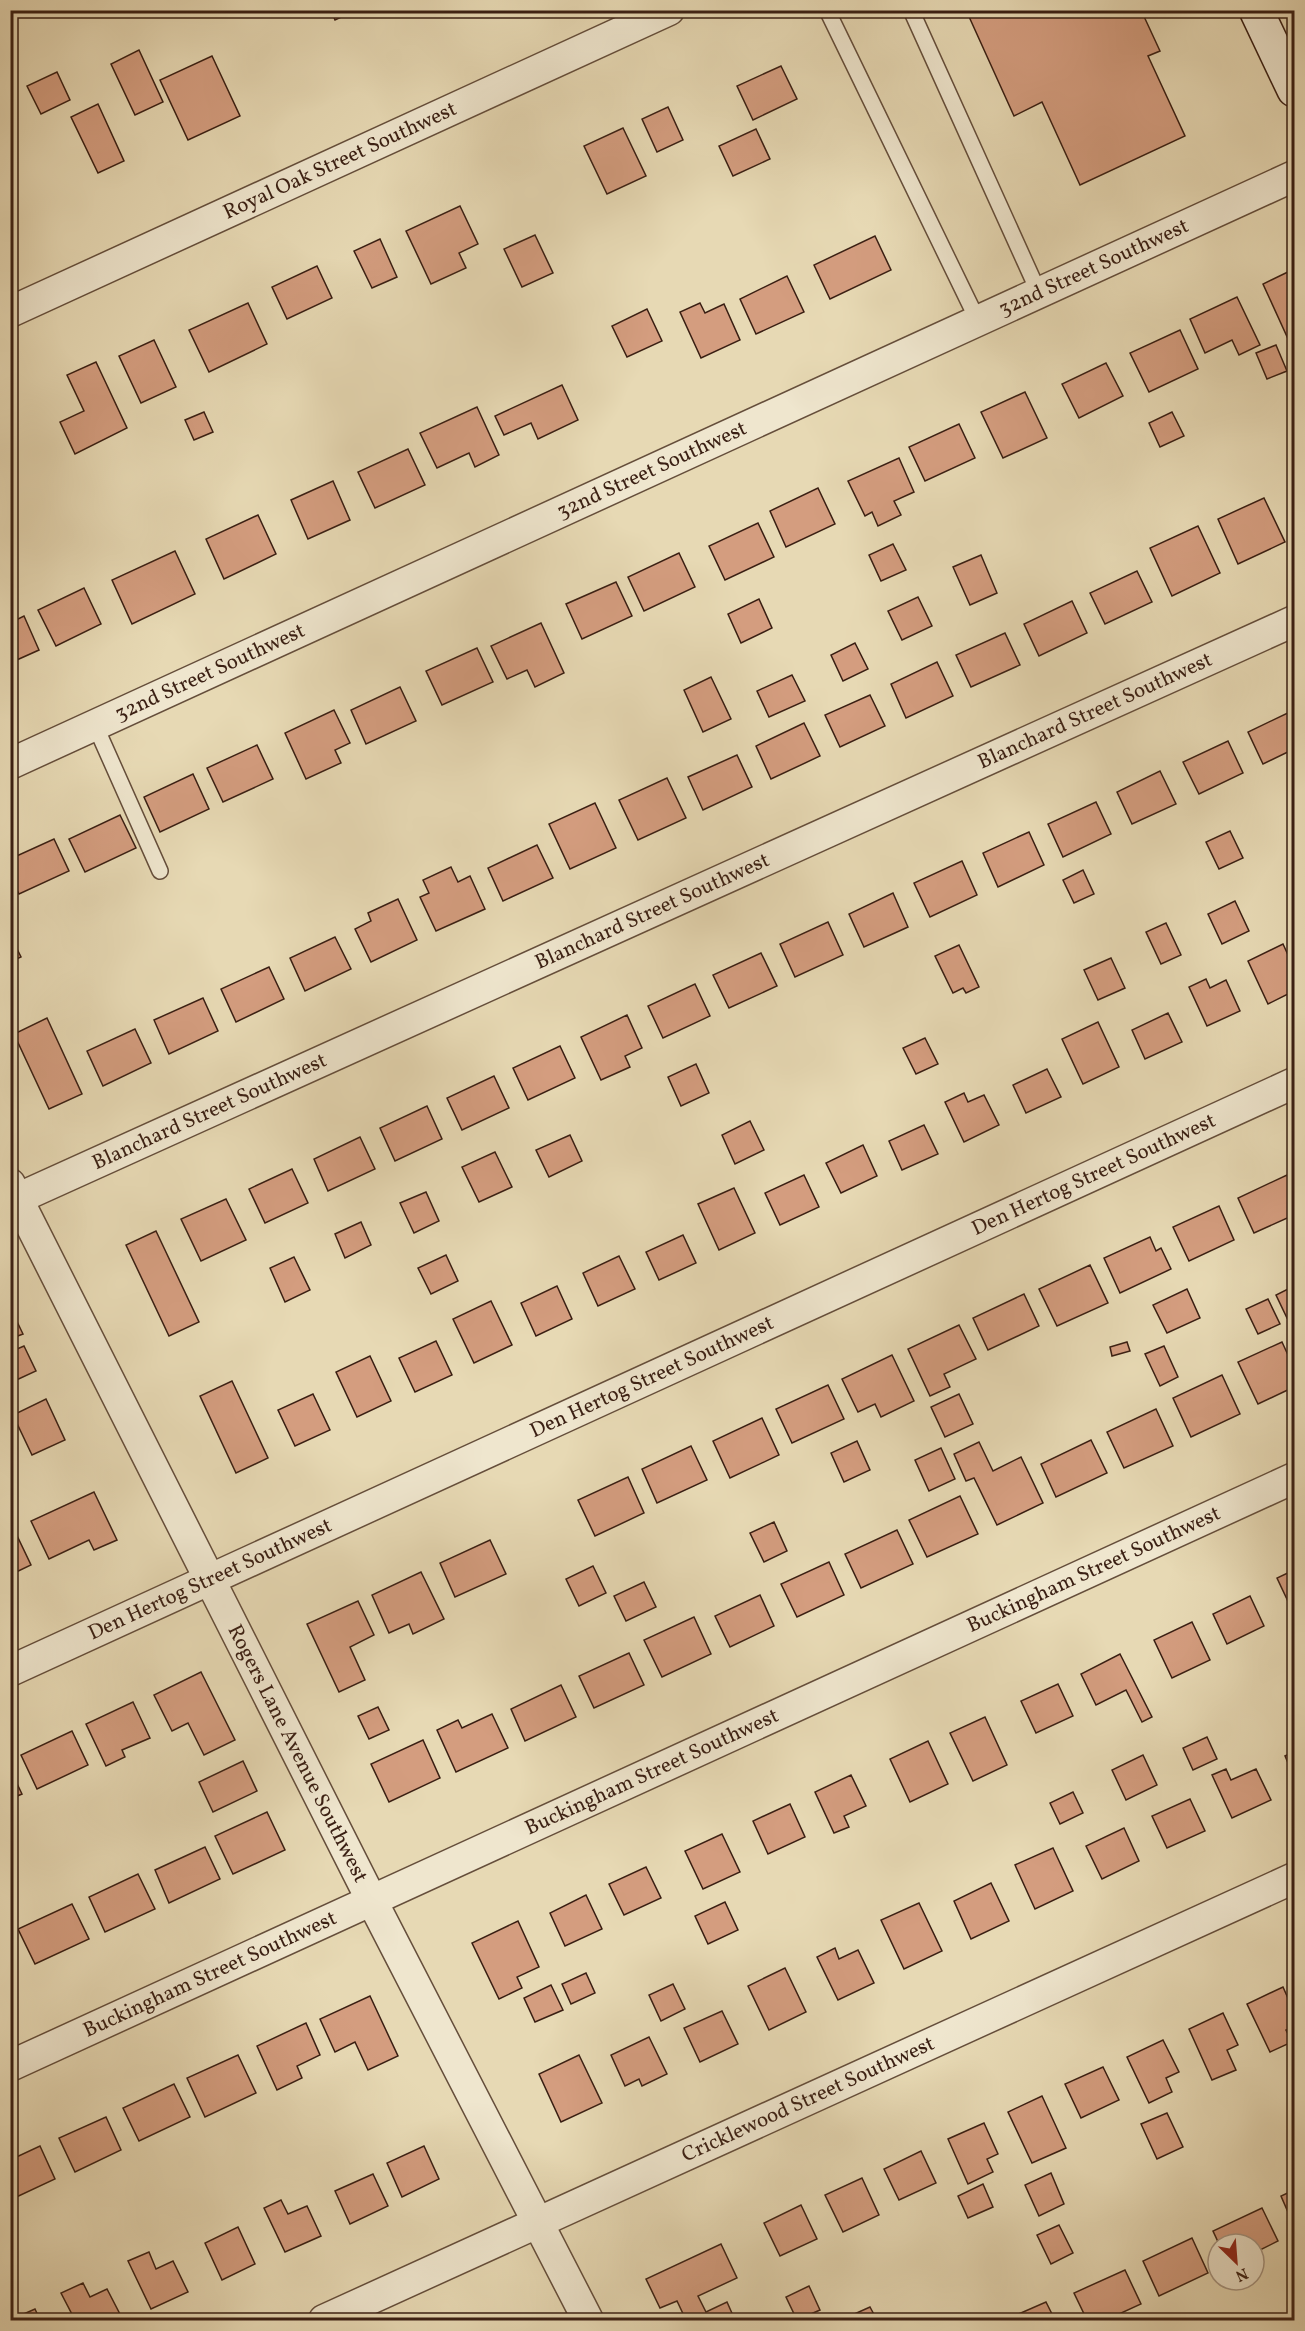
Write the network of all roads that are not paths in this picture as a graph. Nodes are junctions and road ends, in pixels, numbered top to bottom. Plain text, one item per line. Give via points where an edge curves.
1 (669, 10) edge
2 (827, 10) edge
3 (910, 10) edge
4 (1256, 10) edge
5 (1294, 90) edge
6 (1294, 176) edge
7 (1040, 292) junction
8 (10, 312) edge
9 (978, 321) junction
10 (1294, 621) edge
11 (94, 725) junction
12 (10, 764) edge
13 (160, 871) dead end
14 (1294, 1083) edge
15 (13, 1195) edge
16 (1294, 1478) edge
17 (211, 1579) junction
18 (10, 1671) edge
19 (1294, 1878) edge
20 (372, 1901) junction
21 (10, 2066) edge
22 (537, 2222) junction
23 (324, 2320) edge
24 (588, 2320) edge

1 - 8 street, Royal Oak Street Southwest
2 - 9 lane
3 - 7 lane
4 - 5 street
6 - 7 street, 32nd Street Southwest
7 - 9 street, 32nd Street Southwest
9 - 11 street, 32nd Street Southwest
10 - 15 street, Blanchard Street Southwest
11 - 12 street, 32nd Street Southwest
11 - 13 lane
14 - 17 street, Den Hertog Street Southwest
15 - 17 street, Rogers Lane Avenue Southwest
16 - 20 street, Buckingham Street Southwest
17 - 18 street, Den Hertog Street Southwest
17 - 20 street, Rogers Lane Avenue Southwest
19 - 22 street, Cricklewood Street Southwest
20 - 21 street, Buckingham Street Southwest
20 - 22 street, Rogers Lane Avenue Southwest
22 - 23 street, Cricklewood Street Southwest
22 - 24 street, Rogers Lane Avenue Southwest

